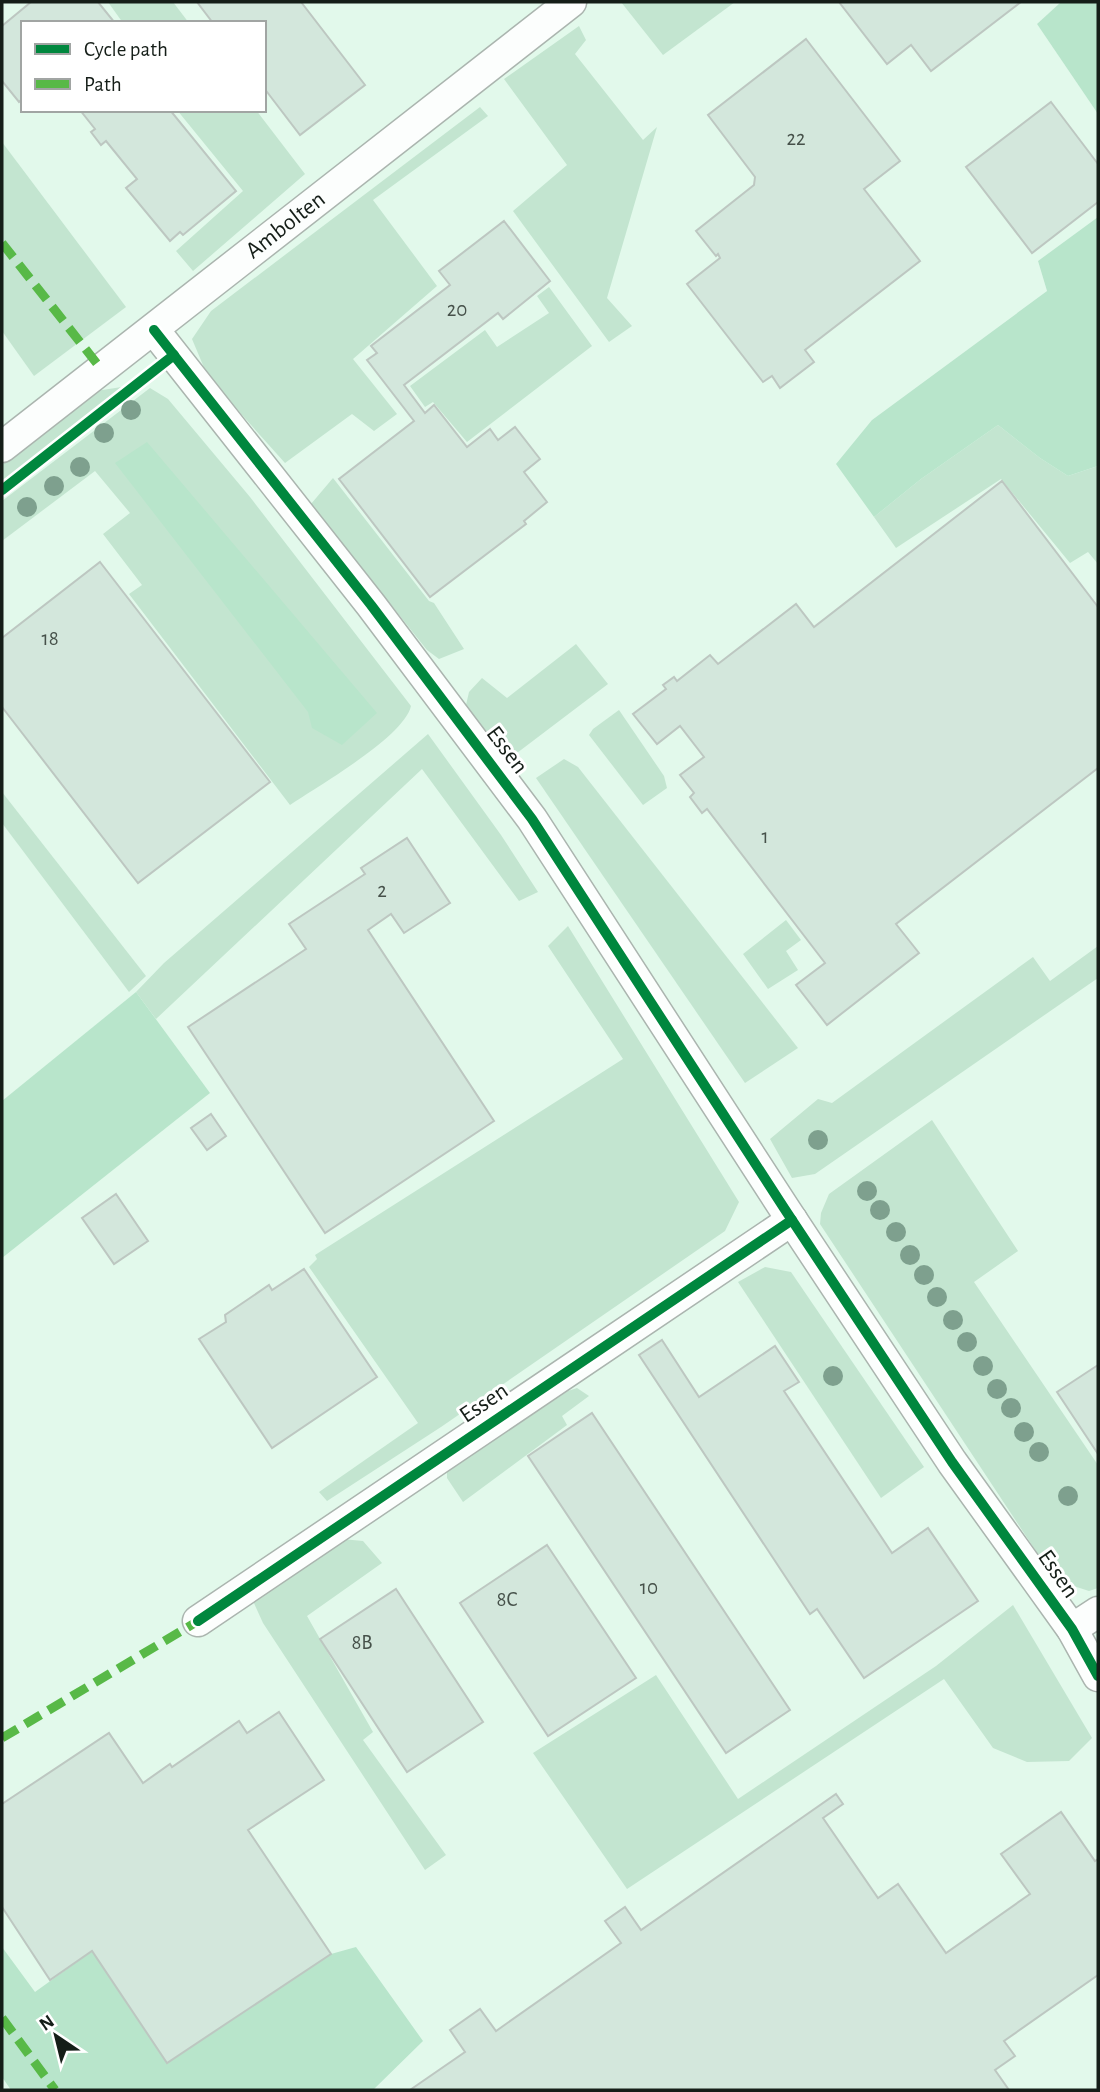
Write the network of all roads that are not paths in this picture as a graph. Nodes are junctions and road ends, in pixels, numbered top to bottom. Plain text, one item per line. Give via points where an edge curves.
1 (571, 2) edge
2 (154, 330) junction
3 (2, 447) edge
4 (792, 1220) junction
5 (1098, 1612) edge
6 (198, 1621) dead end
7 (1072, 1629) junction
8 (1098, 1675) edge

1 - 2 street, Ambolten
2 - 3 street, Ambolten
2 - 4 street, Essen via 532,819
4 - 6 street, Essen
4 - 7 street, Essen via 952,1462
5 - 7 street, Essen
7 - 8 street, Essen

